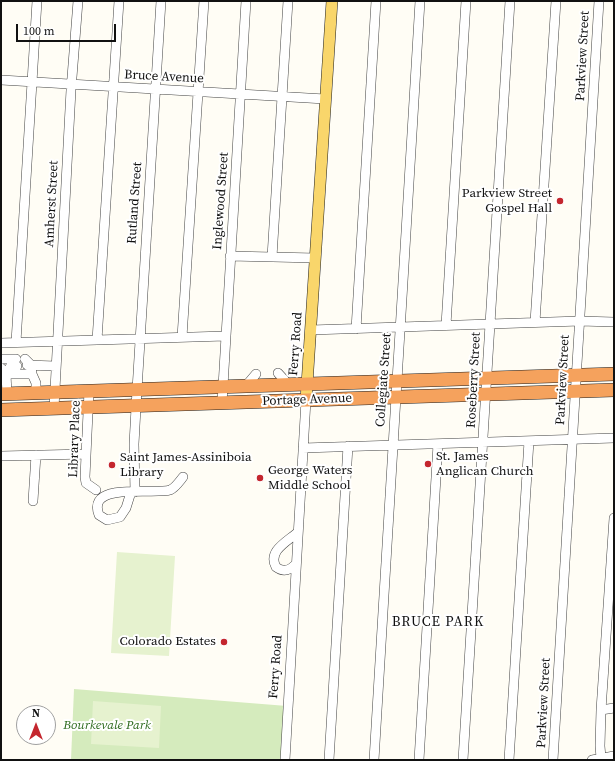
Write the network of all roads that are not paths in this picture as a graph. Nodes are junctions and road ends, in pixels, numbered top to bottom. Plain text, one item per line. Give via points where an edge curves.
1 (37, 1) edge
2 (78, 1) edge
3 (119, 1) edge
4 (161, 1) edge
5 (204, 1) edge
6 (246, 1) edge
7 (288, 1) edge
8 (332, 1) edge
9 (376, 1) edge
10 (420, 1) edge
11 (466, 1) edge
12 (510, 1) edge
13 (556, 1) edge
14 (599, 1) edge
15 (1, 80) edge
16 (32, 82) junction
17 (73, 84) junction
18 (112, 86) junction
19 (156, 89) junction
20 (199, 92) junction
21 (240, 94) junction
22 (282, 97) junction
23 (325, 99) junction
24 (230, 256) junction
25 (272, 257) junction
26 (315, 258) junction
27 (580, 321) junction
28 (535, 322) junction
29 (614, 322) edge
30 (490, 324) junction
31 (446, 325) junction
32 (401, 327) junction
33 (356, 328) junction
34 (311, 330) junction
35 (225, 336) junction
36 (182, 337) junction
37 (140, 338) junction
38 (97, 340) junction
39 (57, 341) junction
40 (16, 342) junction
41 (1, 343) edge
42 (1, 359) edge
43 (24, 365) junction
44 (55, 366) junction
45 (4, 371) edge
46 (278, 373) dead end
47 (256, 374) dead end
48 (614, 374) edge
49 (577, 376) junction
50 (487, 379) junction
51 (398, 381) junction
52 (289, 385) junction
53 (307, 385) junction
54 (222, 387) junction
55 (245, 387) junction
56 (136, 390) junction
57 (614, 390) edge
58 (90, 391) junction
59 (576, 392) junction
60 (36, 393) junction
61 (54, 393) junction
62 (4, 394) edge
63 (486, 394) junction
64 (396, 397) junction
65 (306, 400) junction
66 (222, 403) junction
67 (136, 406) junction
68 (89, 407) junction
69 (54, 408) junction
70 (1, 410) edge
71 (614, 438) edge
72 (573, 439) junction
73 (483, 441) junction
74 (529, 441) junction
75 (393, 444) junction
76 (438, 444) junction
77 (348, 446) junction
78 (303, 448) junction
79 (86, 454) junction
80 (1, 456) edge
81 (36, 456) junction
82 (183, 477) dead end
83 (92, 488) dead end
84 (33, 501) dead end
85 (614, 518) edge
86 (298, 532) junction
87 (296, 564) junction
88 (614, 708) edge
89 (601, 710) junction
90 (614, 756) edge
91 (601, 758) junction
92 (285, 760) edge
93 (329, 760) edge
94 (374, 760) edge
95 (419, 760) edge
96 (463, 760) edge
97 (509, 760) edge
98 (553, 760) edge
99 (592, 760) edge

1 - 16 street
2 - 17 street, Amherst Street
3 - 18 street
4 - 19 street, Rutland Street
5 - 20 street
6 - 21 street, Inglewood Street
7 - 22 street
8 - 23 main road, Ferry Road
9 - 33 street
10 - 32 street, Collegiate Street
11 - 31 street
12 - 30 street, Roseberry Street
13 - 28 street
14 - 27 street, Parkview Street
15 - 16 street, Bruce Avenue
16 - 17 street, Bruce Avenue
16 - 40 street
17 - 18 street, Bruce Avenue
17 - 39 street, Amherst Street
18 - 19 street, Bruce Avenue
18 - 38 street
19 - 20 street, Bruce Avenue
19 - 37 street, Rutland Street
20 - 21 street, Bruce Avenue
20 - 36 street
21 - 22 street, Bruce Avenue
21 - 24 street, Inglewood Street
22 - 23 street, Bruce Avenue
22 - 25 street
23 - 26 main road, Ferry Road
24 - 25 street
24 - 35 street, Inglewood Street
25 - 26 street
26 - 34 main road, Ferry Road
27 - 28 street
27 - 29 street
27 - 49 street, Parkview Street
28 - 30 street
30 - 31 street
30 - 50 street, Roseberry Street
31 - 32 street
32 - 33 street
32 - 51 street, Collegiate Street
33 - 34 street
34 - 53 main road, Ferry Road
35 - 36 street
35 - 54 street, Inglewood Street
36 - 37 street
37 - 38 street
37 - 56 street, Rutland Street
38 - 39 street
39 - 40 street
39 - 44 street, Amherst Street
40 - 41 street
42 - 43 street
43 - 44 street
43 - 45 street
43 - 45 street via 10,367
43 - 60 street via 36,383
44 - 61 street, Amherst Street
45 - 62 street
46 - 52 street
47 - 55 street
48 - 49 highway, Portage Avenue
49 - 50 highway, Portage Avenue
49 - 59 street, Parkview Street
50 - 51 highway, Portage Avenue
50 - 63 street, Roseberry Street
51 - 53 highway, Portage Avenue
51 - 64 street, Collegiate Street
52 - 53 highway, Portage Avenue
52 - 55 highway, Portage Avenue
53 - 65 main road, Ferry Road
54 - 55 highway, Portage Avenue
54 - 56 highway, Portage Avenue
54 - 66 street, Inglewood Street
56 - 58 highway, Portage Avenue
56 - 67 street, Rutland Street
57 - 59 highway, Portage Avenue
58 - 61 highway, Portage Avenue
58 - 68 street, Library Place
59 - 63 highway, Portage Avenue
59 - 72 street, Parkview Street
60 - 61 highway, Portage Avenue
60 - 62 highway, Portage Avenue
61 - 69 street, Amherst Street
63 - 64 highway, Portage Avenue
63 - 73 street, Roseberry Street
64 - 65 highway, Portage Avenue
64 - 75 street, Collegiate Street
65 - 66 highway, Portage Avenue
65 - 78 street, Ferry Road
66 - 67 highway, Portage Avenue
67 - 68 highway, Portage Avenue
67 - 82 street, Rutland Street via 133,492 167,491
68 - 69 highway, Portage Avenue
68 - 79 street, Library Place
69 - 70 highway, Portage Avenue
71 - 72 street
72 - 74 street
72 - 98 street, Parkview Street
73 - 74 street
73 - 76 street
73 - 96 street, Roseberry Street
74 - 97 street
75 - 76 street
75 - 77 street
75 - 94 street, Collegiate Street
76 - 95 street
77 - 78 street
77 - 93 street
78 - 86 street, Ferry Road
79 - 81 street
79 - 83 street, Library Place via 85,477
80 - 81 street
81 - 84 street
85 - 89 street
86 - 87 street, Ferry Road
86 - 87 street via 276,550 274,557 276,567 282,571 289,570
87 - 92 street, Ferry Road
88 - 89 street
89 - 91 street
90 - 91 street
91 - 99 street

